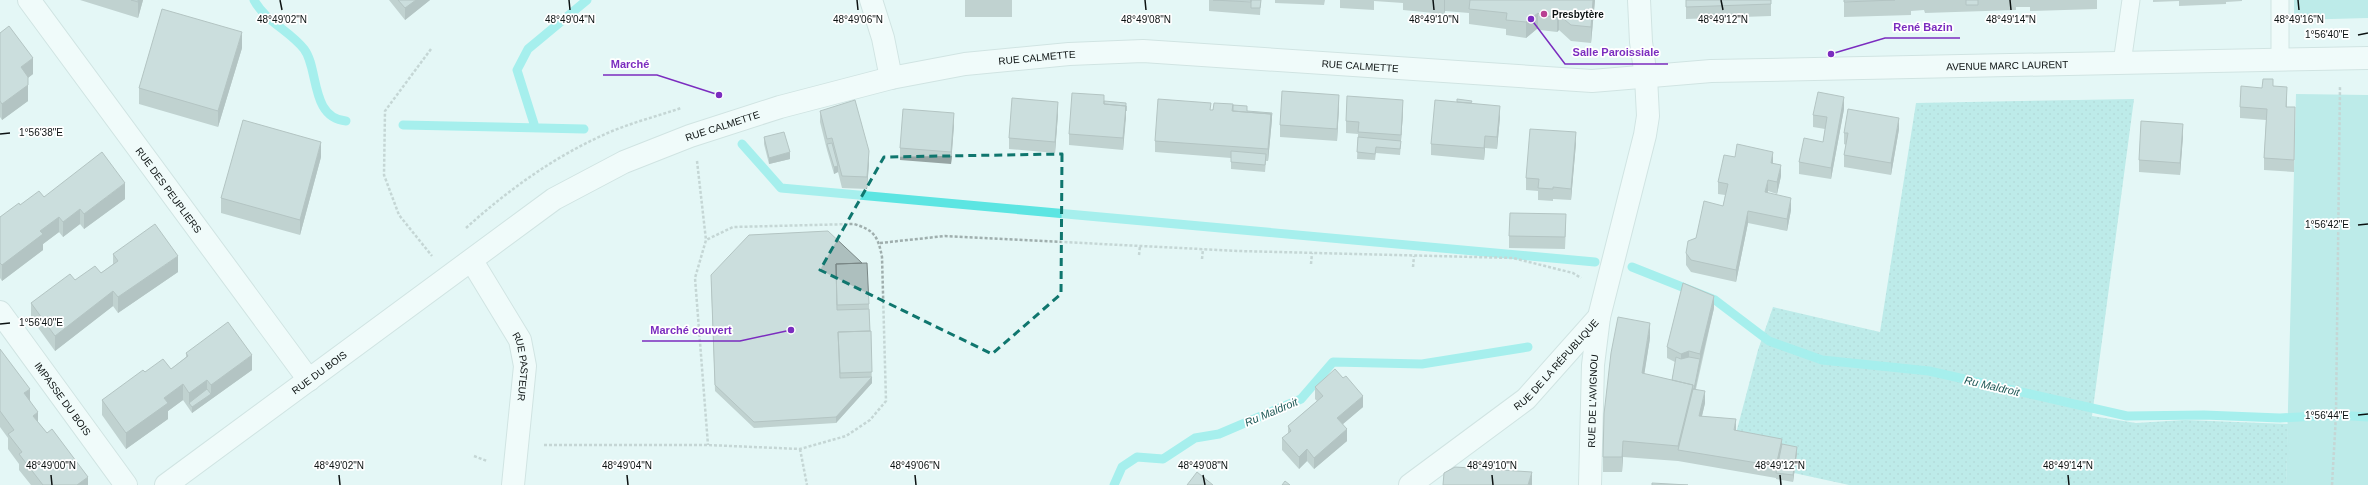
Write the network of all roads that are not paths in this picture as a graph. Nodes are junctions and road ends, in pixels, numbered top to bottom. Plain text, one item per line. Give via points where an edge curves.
1 (29, 0) edge
2 (871, 0) edge
3 (1639, 0) edge
4 (2131, 0) edge
5 (2280, 0) edge
6 (2368, 58) edge
7 (2280, 60) junction
8 (2122, 63) junction
9 (1646, 77) junction
10 (891, 78) junction
11 (472, 260) junction
12 (0, 312) edge
13 (1599, 317) junction
14 (309, 380) junction
15 (126, 485) edge
16 (166, 485) edge
17 (513, 485) edge
18 (1410, 485) edge
19 (1590, 485) edge

1 - 14 street, RUE DES PEUPLIERS
2 - 10 street via 883,38
3 - 9 street, RUE DE LA RÉPUBLIQUE
4 - 8 lane
5 - 7 lane
6 - 7 street, AVENUE MARC LAURENT
7 - 8 street, AVENUE MARC LAURENT
8 - 9 street, AVENUE MARC LAURENT via 1711,71
9 - 10 street, RUE CALMETTE via 1592,81 1143,51 996,59
9 - 13 street, RUE DE LA RÉPUBLIQUE via 1648,116 1645,135
10 - 11 street, RUE CALMETTE via 780,107 690,136 624,162 554,199
11 - 14 street, RUE DU BOIS
11 - 17 street, RUE PASTEUR via 520,340 524,366
12 - 15 street, IMPASSE DU BOIS
13 - 18 street, RUE DE LA RÉPUBLIQUE via 1526,399
13 - 19 street, RUE DE L'AVIGNOU via 1592,365
14 - 16 street, RUE DU BOIS

